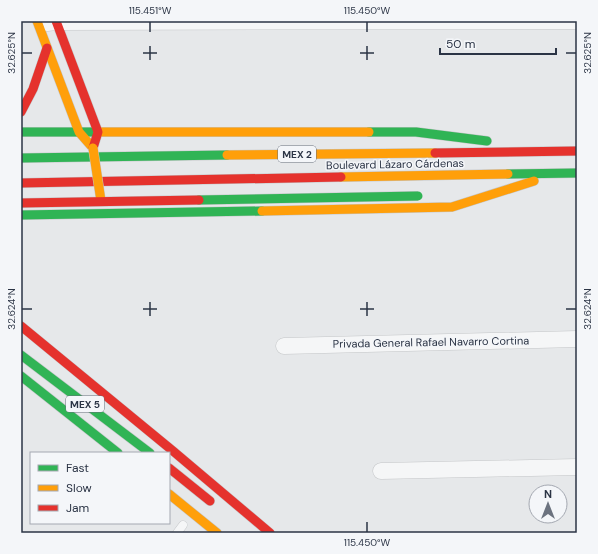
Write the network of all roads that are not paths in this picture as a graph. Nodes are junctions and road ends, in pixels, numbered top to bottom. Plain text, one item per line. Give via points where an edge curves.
1 (56, 21) edge
2 (476, 21) edge
3 (577, 21) edge
4 (37, 22) edge
5 (292, 22) edge
6 (47, 48) junction
7 (21, 112) edge
8 (21, 132) edge
9 (79, 132) junction
10 (98, 132) junction
11 (93, 148) junction
12 (575, 151) edge
13 (21, 158) edge
14 (560, 173) junction
15 (577, 173) edge
16 (21, 183) edge
17 (458, 195) dead end
18 (489, 195) junction
19 (422, 196) dead end
20 (21, 203) edge
21 (103, 214) junction
22 (21, 215) edge
23 (21, 326) edge
24 (577, 339) edge
25 (284, 346) dead end
26 (21, 355) edge
27 (21, 376) edge
28 (117, 452) edge
29 (149, 452) edge
30 (577, 467) edge
31 (170, 469) edge
32 (381, 471) dead end
33 (170, 495) edge
34 (220, 509) dead end
35 (184, 525) dead end
36 (177, 533) edge
37 (217, 533) edge
38 (270, 533) edge

1 - 4 street
1 - 5 street
1 - 10 main road
2 - 3 street
2 - 5 street
4 - 6 main road
6 - 7 main road via 34,88
6 - 9 main road
8 - 9 main road
9 - 10 main road
9 - 11 main road
10 - 11 main road
10 - 12 main road via 416,132
11 - 21 main road, bridge
12 - 13 main road, Boulevard Lázaro Cárdenas / MEX 2
14 - 15 main road, Boulevard Lázaro Cárdenas / MEX 2
14 - 16 main road, Boulevard Lázaro Cárdenas / MEX 2
14 - 18 main road
17 - 18 main road
18 - 21 main road via 452,207
19 - 20 main road, bridge
21 - 22 main road
23 - 38 main road
24 - 25 street, Privada General Rafael Navarro Cortina
26 - 29 main road, MEX 5
27 - 28 main road, MEX 5
30 - 32 street
31 - 34 main road
33 - 37 main road
35 - 36 lane

